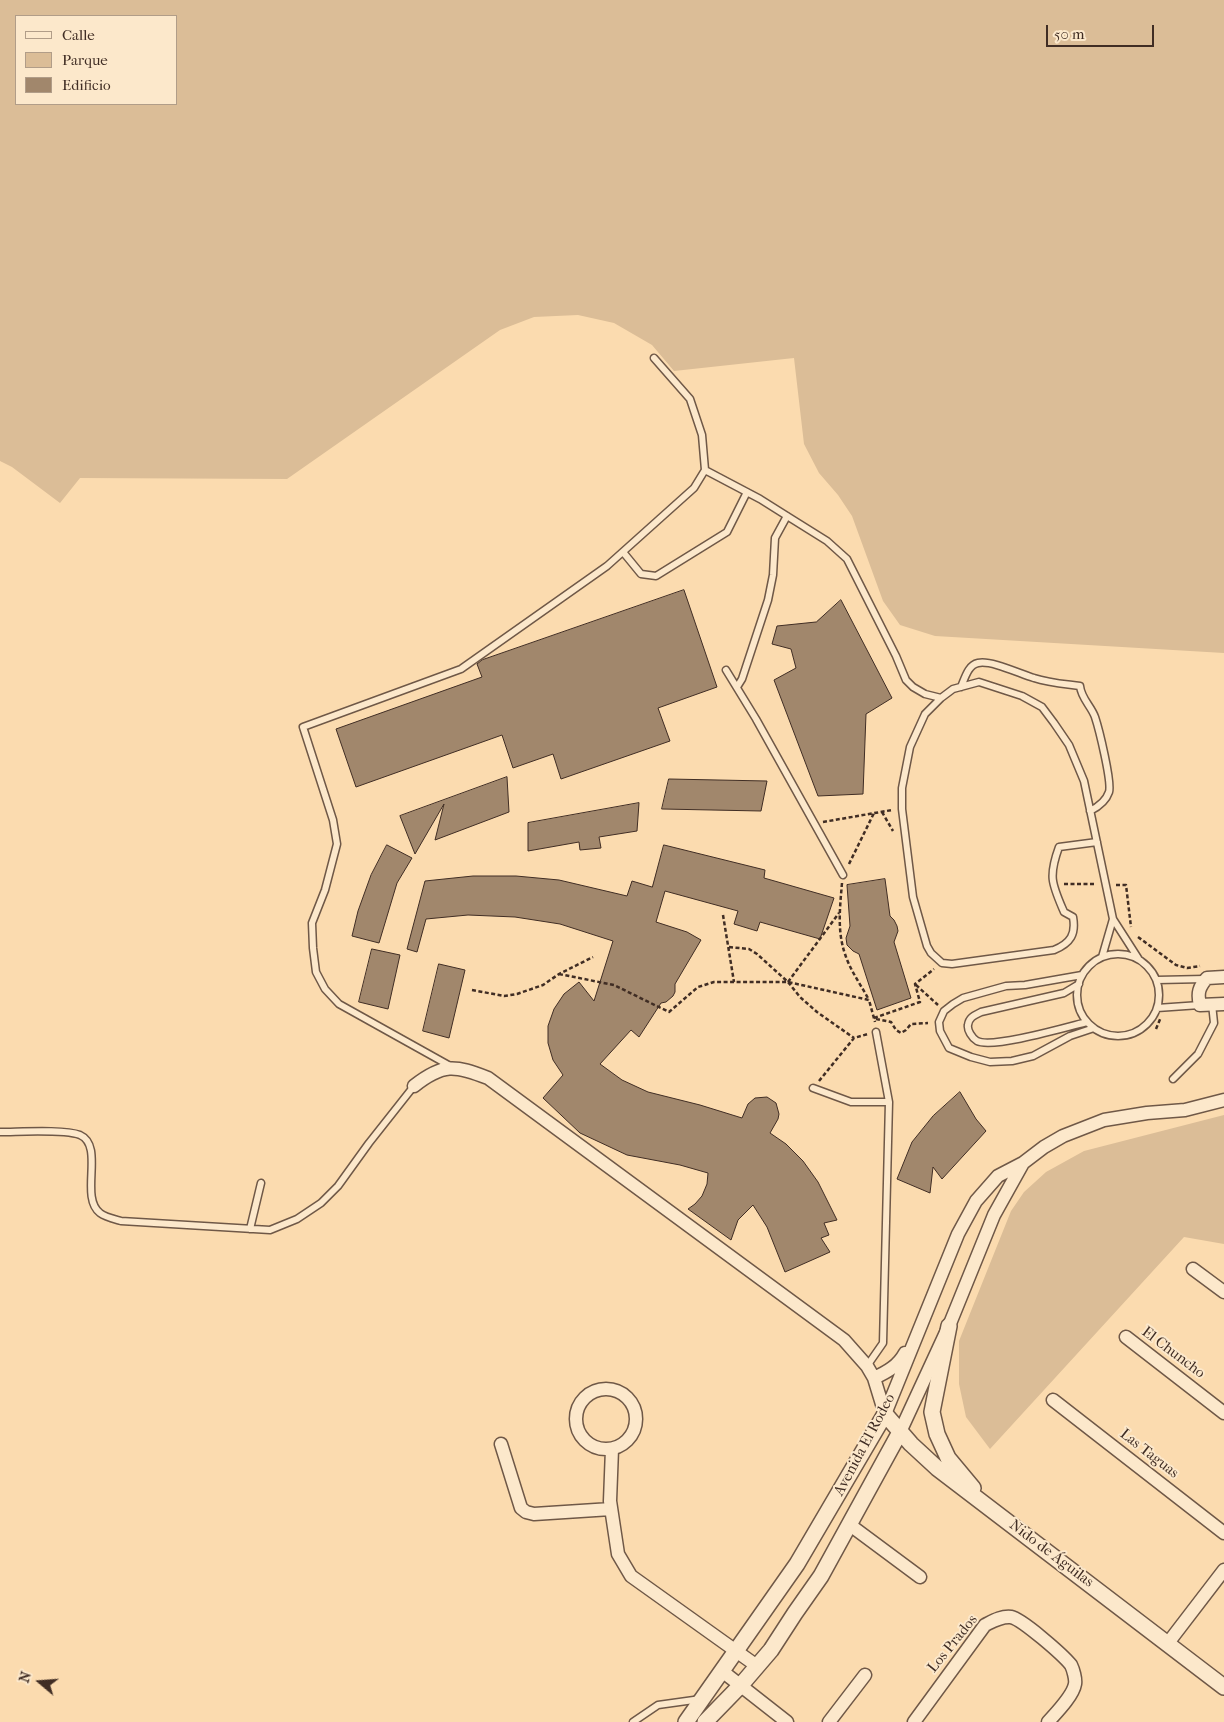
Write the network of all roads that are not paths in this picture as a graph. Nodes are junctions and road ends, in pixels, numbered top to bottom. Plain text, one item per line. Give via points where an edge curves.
1 (654, 358) dead end
2 (705, 470) junction
3 (747, 492) junction
4 (788, 516) junction
5 (623, 552) junction
6 (726, 670) dead end
7 (737, 687) junction
8 (961, 687) junction
9 (941, 698) junction
10 (1090, 811) junction
11 (1097, 842) junction
12 (843, 875) road end
13 (1113, 919) junction
14 (1102, 957) junction
15 (1138, 958) junction
16 (1206, 972) junction
17 (1082, 975) junction
18 (1224, 978) edge
19 (1157, 980) junction
20 (1078, 984) junction
21 (1212, 1004) edge
22 (1157, 1008) junction
23 (1087, 1022) junction
24 (1094, 1028) junction
25 (876, 1032) road end
26 (453, 1068) junction
27 (1173, 1079) dead end
28 (414, 1086) joint
29 (813, 1088) road end
30 (1224, 1100) edge
31 (889, 1102) junction
32 (0, 1132) edge
33 (1023, 1163) junction
34 (261, 1183) dead end
35 (976, 1201) junction
36 (994, 1215) junction
37 (250, 1229) junction
38 (1193, 1269) dead end
39 (1224, 1292) edge
40 (949, 1326) junction
41 (918, 1332) junction
42 (1126, 1337) dead end
43 (867, 1366) junction
44 (874, 1378) junction
45 (1053, 1400) dead end
46 (1224, 1413) edge
47 (885, 1414) junction
48 (900, 1432) junction
49 (501, 1444) dead end
50 (612, 1449) junction
51 (990, 1508) junction
52 (611, 1510) junction
53 (850, 1525) junction
54 (1224, 1533) edge
55 (1224, 1570) edge
56 (920, 1577) dead end
57 (1168, 1643) junction
58 (736, 1652) junction
59 (757, 1666) junction
60 (722, 1671) junction
61 (865, 1675) dead end
62 (741, 1685) junction
63 (1224, 1687) edge
64 (702, 1699) junction
65 (633, 1722) edge
66 (686, 1722) edge
67 (705, 1722) edge
68 (788, 1722) edge
69 (829, 1722) edge
70 (914, 1722) edge
71 (1048, 1722) edge

1 - 2 lane via 690,399 702,435
2 - 3 lane
2 - 5 lane via 694,488
3 - 4 lane
3 - 5 lane via 727,532 656,576 641,574
4 - 7 lane via 775,538 768,600
4 - 9 lane via 827,541 847,559 906,680 925,694
5 - 26 lane via 461,669 303,728 333,820 337,844 312,923 316,972 325,989 339,1004
6 - 7 lane
7 - 12 lane
8 - 9 lane
8 - 10 lane via 979,682 1022,696 1042,707 1069,745 1084,781
8 - 10 lane via 968,670 978,663 1080,686 1080,692 1095,718 1110,781 1109,793 1100,806
9 - 11 lane via 925,714 910,747 902,788 913,897 926,946 931,953 942,963 952,964 1064,946 1075,927 1073,917 1064,912 1053,884 1051,874 1058,847
10 - 11 lane
11 - 13 lane
13 - 14 lane
13 - 15 lane
14 - 15 lane via 1126,954
14 - 17 lane
15 - 19 lane
16 - 18 street
16 - 19 lane
16 - 21 street via 1198,997
17 - 20 lane
17 - 24 lane via 1006,986 963,998 944,1011 939,1022 940,1031 949,1048 990,1062 1033,1056 1070,1036
19 - 22 lane
20 - 23 lane via 1078,1004
20 - 23 lane via 1064,993 971,1016 969,1032 976,1041 987,1043
21 - 22 lane
21 - 27 lane via 1214,1023 1198,1054
22 - 24 lane via 1144,1027 1128,1035 1111,1035
23 - 24 lane
25 - 31 lane
26 - 28 street via 438,1070
26 - 43 street via 488,1078 844,1340
28 - 37 lane via 338,1186 321,1203 297,1220 270,1230
29 - 31 lane via 850,1102
30 - 33 street, Avenida El Rodeo via 1185,1110 1104,1120 1063,1136
31 - 43 lane via 883,1343
32 - 37 lane via 81,1135 89,1142 91,1199 99,1212 121,1222
33 - 35 street, Avenida El Rodeo via 998,1176
33 - 36 street, Avenida El Rodeo
34 - 37 lane
35 - 36 street via 987,1204
35 - 41 street, Avenida El Rodeo via 958,1234
36 - 40 street, Avenida El Rodeo
38 - 39 street
40 - 48 street, Avenida El Rodeo
40 - 51 street via 932,1412 937,1434 948,1458
41 - 44 street via 900,1361
41 - 47 street, Avenida El Rodeo
42 - 46 street, El Chuncho
43 - 44 street
44 - 47 street
45 - 54 street, Las Taguas
47 - 48 street, Nido de Águilas
47 - 58 street, Avenida El Rodeo via 797,1564
48 - 51 street, Nido de Águilas via 924,1457
48 - 53 street, Avenida El Rodeo
49 - 52 street via 526,1512
50 - 50 street via 629,1438 636,1419 632,1405 622,1393 602,1389 585,1397 579,1405 576,1424 585,1441 602,1449
50 - 52 street
51 - 57 street, Nido de Águilas
52 - 58 street via 618,1554 631,1576
53 - 56 street
53 - 59 street, Avenida El Rodeo via 821,1576
55 - 57 street
57 - 63 street, Nido de Águilas
58 - 59 street
58 - 60 street, Avenida El Rodeo
59 - 62 street, Avenida El Rodeo
60 - 62 street
60 - 64 street, Avenida El Rodeo
61 - 69 street
62 - 67 street, Avenida El Rodeo
62 - 68 street
64 - 65 lane via 658,1705
64 - 66 street, Avenida El Rodeo
70 - 71 street, Los Prados via 985,1625 999,1618 1012,1617 1061,1653 1072,1667 1075,1684

